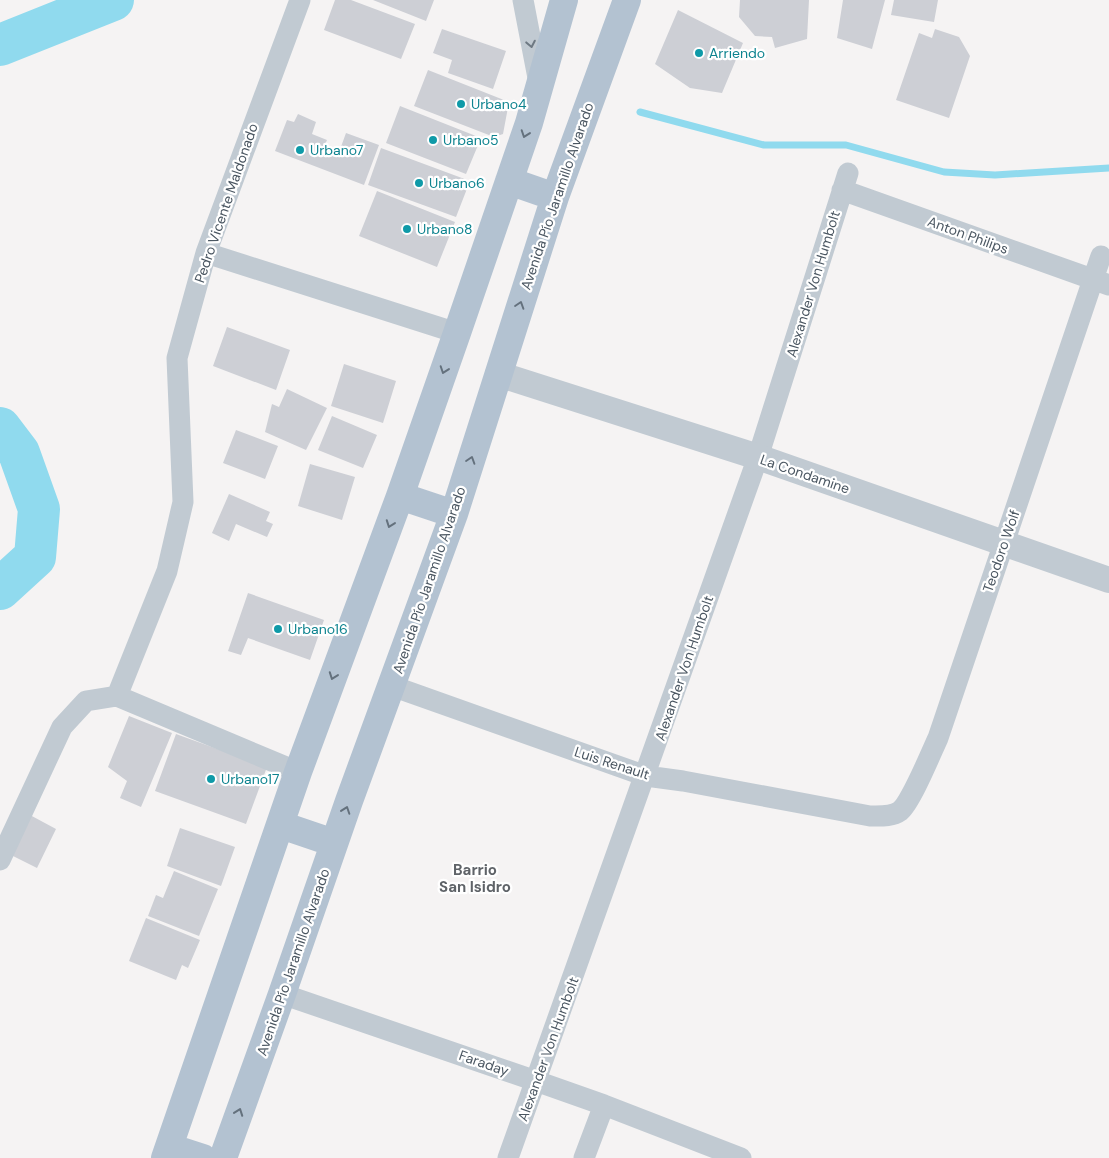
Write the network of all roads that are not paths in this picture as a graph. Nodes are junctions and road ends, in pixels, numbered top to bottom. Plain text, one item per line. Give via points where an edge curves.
1 (300, 0) edge
2 (523, 0) edge
3 (564, 0) edge
4 (627, 0) edge
5 (540, 87) junction
6 (509, 182) junction
7 (845, 182) joint
8 (555, 197) junction
9 (206, 253) junction
10 (1101, 256) dead end
11 (1101, 282) edge
12 (457, 333) junction
13 (498, 374) junction
14 (758, 458) junction
15 (400, 496) junction
16 (454, 514) junction
17 (1004, 543) junction
18 (1109, 580) edge
19 (392, 686) junction
20 (117, 696) junction
21 (298, 772) junction
22 (646, 776) junction
23 (870, 816) joint
24 (281, 825) junction
25 (334, 843) junction
26 (0, 860) edge
27 (282, 994) junction
28 (536, 1081) junction
29 (604, 1105) junction
30 (167, 1152) edge
31 (203, 1158) edge
32 (223, 1158) edge
33 (508, 1158) edge
34 (584, 1158) edge
35 (741, 1158) edge

1 - 9 street, Pedro Vicente Maldonado
2 -> 5 street
3 - 5 main road
4 - 8 main road, Avenida Pío Jaramillo Alvarado
5 -> 6 main road
6 - 8 main road
6 - 12 main road
7 - 11 street, Anton Philips
7 - 14 street, Alexander Von Humbolt
13 -> 8 main road, Avenida Pío Jaramillo Alvarado
9 - 12 street
9 - 20 street, Pedro Vicente Maldonado via 177,358 182,502 167,571
10 - 11 street, Teodoro Wolf
11 - 17 street, Teodoro Wolf
12 -> 15 main road
13 - 14 street, La Condamine
16 -> 13 main road, Avenida Pío Jaramillo Alvarado
14 - 17 street, La Condamine
14 - 22 street, Alexander Von Humbolt
15 - 16 main road
15 -> 21 main road
16 - 19 main road, Avenida Pío Jaramillo Alvarado
17 - 18 street, La Condamine
17 - 23 street, Teodoro Wolf via 938,738 908,802 889,816
19 - 22 street, Luis Renault
25 -> 19 main road, Avenida Pío Jaramillo Alvarado
20 - 21 street
20 - 26 street via 86,701 62,727
21 - 24 main road
22 - 23 street, Luis Renault
22 - 28 street, Alexander Von Humbolt
24 - 25 main road
24 - 30 main road
25 - 27 main road, Avenida Pío Jaramillo Alvarado
27 - 28 street, Faraday
32 -> 27 main road, Avenida Pío Jaramillo Alvarado
28 - 29 street, Faraday
28 - 33 street, Alexander Von Humbolt
29 - 34 street
29 - 35 street, Faraday
30 - 31 main road

